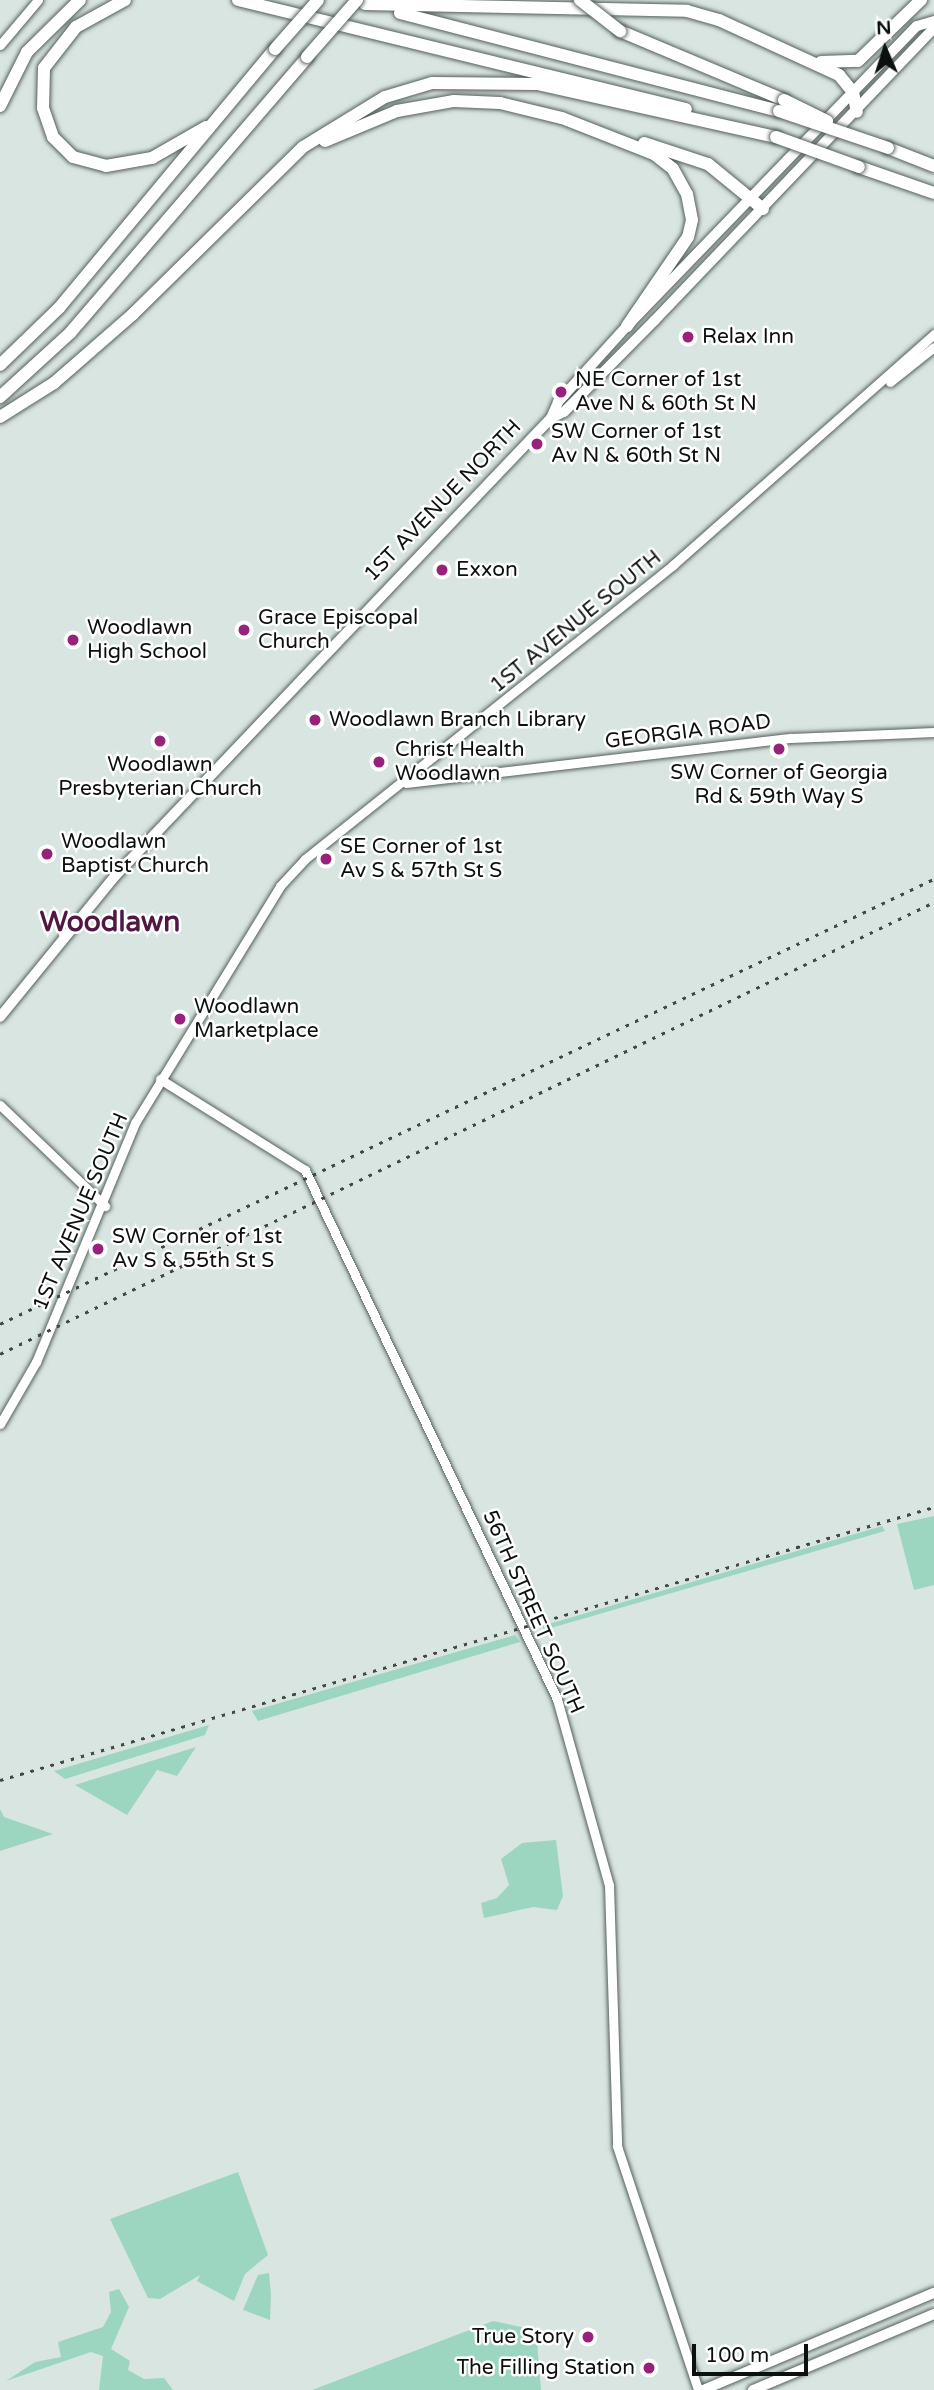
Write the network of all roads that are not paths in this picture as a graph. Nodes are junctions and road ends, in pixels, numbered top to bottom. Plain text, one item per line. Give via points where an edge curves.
1 (38, 0) edge
2 (80, 0) edge
3 (125, 0) edge
4 (238, 0) edge
5 (318, 0) edge
6 (346, 0) edge
7 (580, 0) edge
8 (921, 0) edge
9 (361, 2) edge
10 (934, 21) edge
11 (934, 28) edge
12 (0, 45) edge
13 (813, 61) junction
14 (853, 92) junction
15 (0, 106) edge
16 (781, 106) junction
17 (857, 112) junction
18 (221, 117) junction
19 (742, 128) junction
20 (622, 141) junction
21 (934, 166) edge
22 (278, 172) junction
23 (934, 193) edge
24 (751, 199) junction
25 (763, 209) junction
26 (627, 326) junction
27 (934, 334) edge
28 (934, 346) edge
29 (0, 365) edge
30 (882, 385) junction
31 (0, 397) edge
32 (0, 417) edge
33 (551, 418) junction
34 (934, 732) edge
35 (404, 783) junction
36 (0, 1017) edge
37 (160, 1079) junction
38 (0, 1105) edge
39 (105, 1206) junction
40 (0, 1424) edge
41 (934, 2293) edge
42 (934, 2314) edge
43 (701, 2390) edge
44 (753, 2390) edge

1 - 12 street
2 - 15 highway via 27,52
3 - 18 highway via 76,27 44,68 43,108 63,149 87,163 134,164 173,149
4 - 19 highway via 653,99
5 - 18 highway, bridge
6 - 9 highway
7 - 16 highway, bridge via 620,31
8 - 13 highway via 858,61
9 - 13 highway via 687,11
9 - 16 highway
9 - 31 highway, bridge via 307,57 69,332
10 - 14 main road, 1ST AVENUE NORTH via 917,26
11 - 17 main road, 1ST AVENUE NORTH
13 - 14 highway via 839,75
14 - 17 highway
14 - 24 main road, 1ST AVENUE NORTH
16 - 21 highway, bridge
17 - 25 main road, 1ST AVENUE NORTH
18 - 29 highway via 59,308
19 - 22 highway via 537,84 432,83 385,97 342,118
19 - 23 highway, bridge
20 - 22 highway via 500,103 454,101 397,111 337,132
20 - 24 highway via 699,160
20 - 26 highway via 673,169 687,194 692,219 688,237
22 - 32 highway via 133,314 54,383
24 - 25 highway
24 - 26 main road, 1ST AVENUE NORTH
25 - 33 main road, 1ST AVENUE NORTH via 564,412
26 - 33 main road, 1ST AVENUE NORTH via 558,402
27 - 30 street, 1ST AVENUE SOUTH
28 - 30 street, 1ST AVENUE SOUTH
30 - 35 street, 1ST AVENUE SOUTH via 635,598
33 - 36 main road, 1ST AVENUE NORTH via 198,786
34 - 35 street, GEORGIA ROAD via 790,738
35 - 37 street, 1ST AVENUE SOUTH via 305,859 280,886
37 - 39 street, 1ST AVENUE SOUTH via 126,1141
37 - 43 street, 56TH STREET SOUTH via 300,1165 557,1699 609,1885 617,2146
38 - 39 street
39 - 40 street, 1ST AVENUE SOUTH via 36,1362
41 - 43 main road
42 - 44 main road

